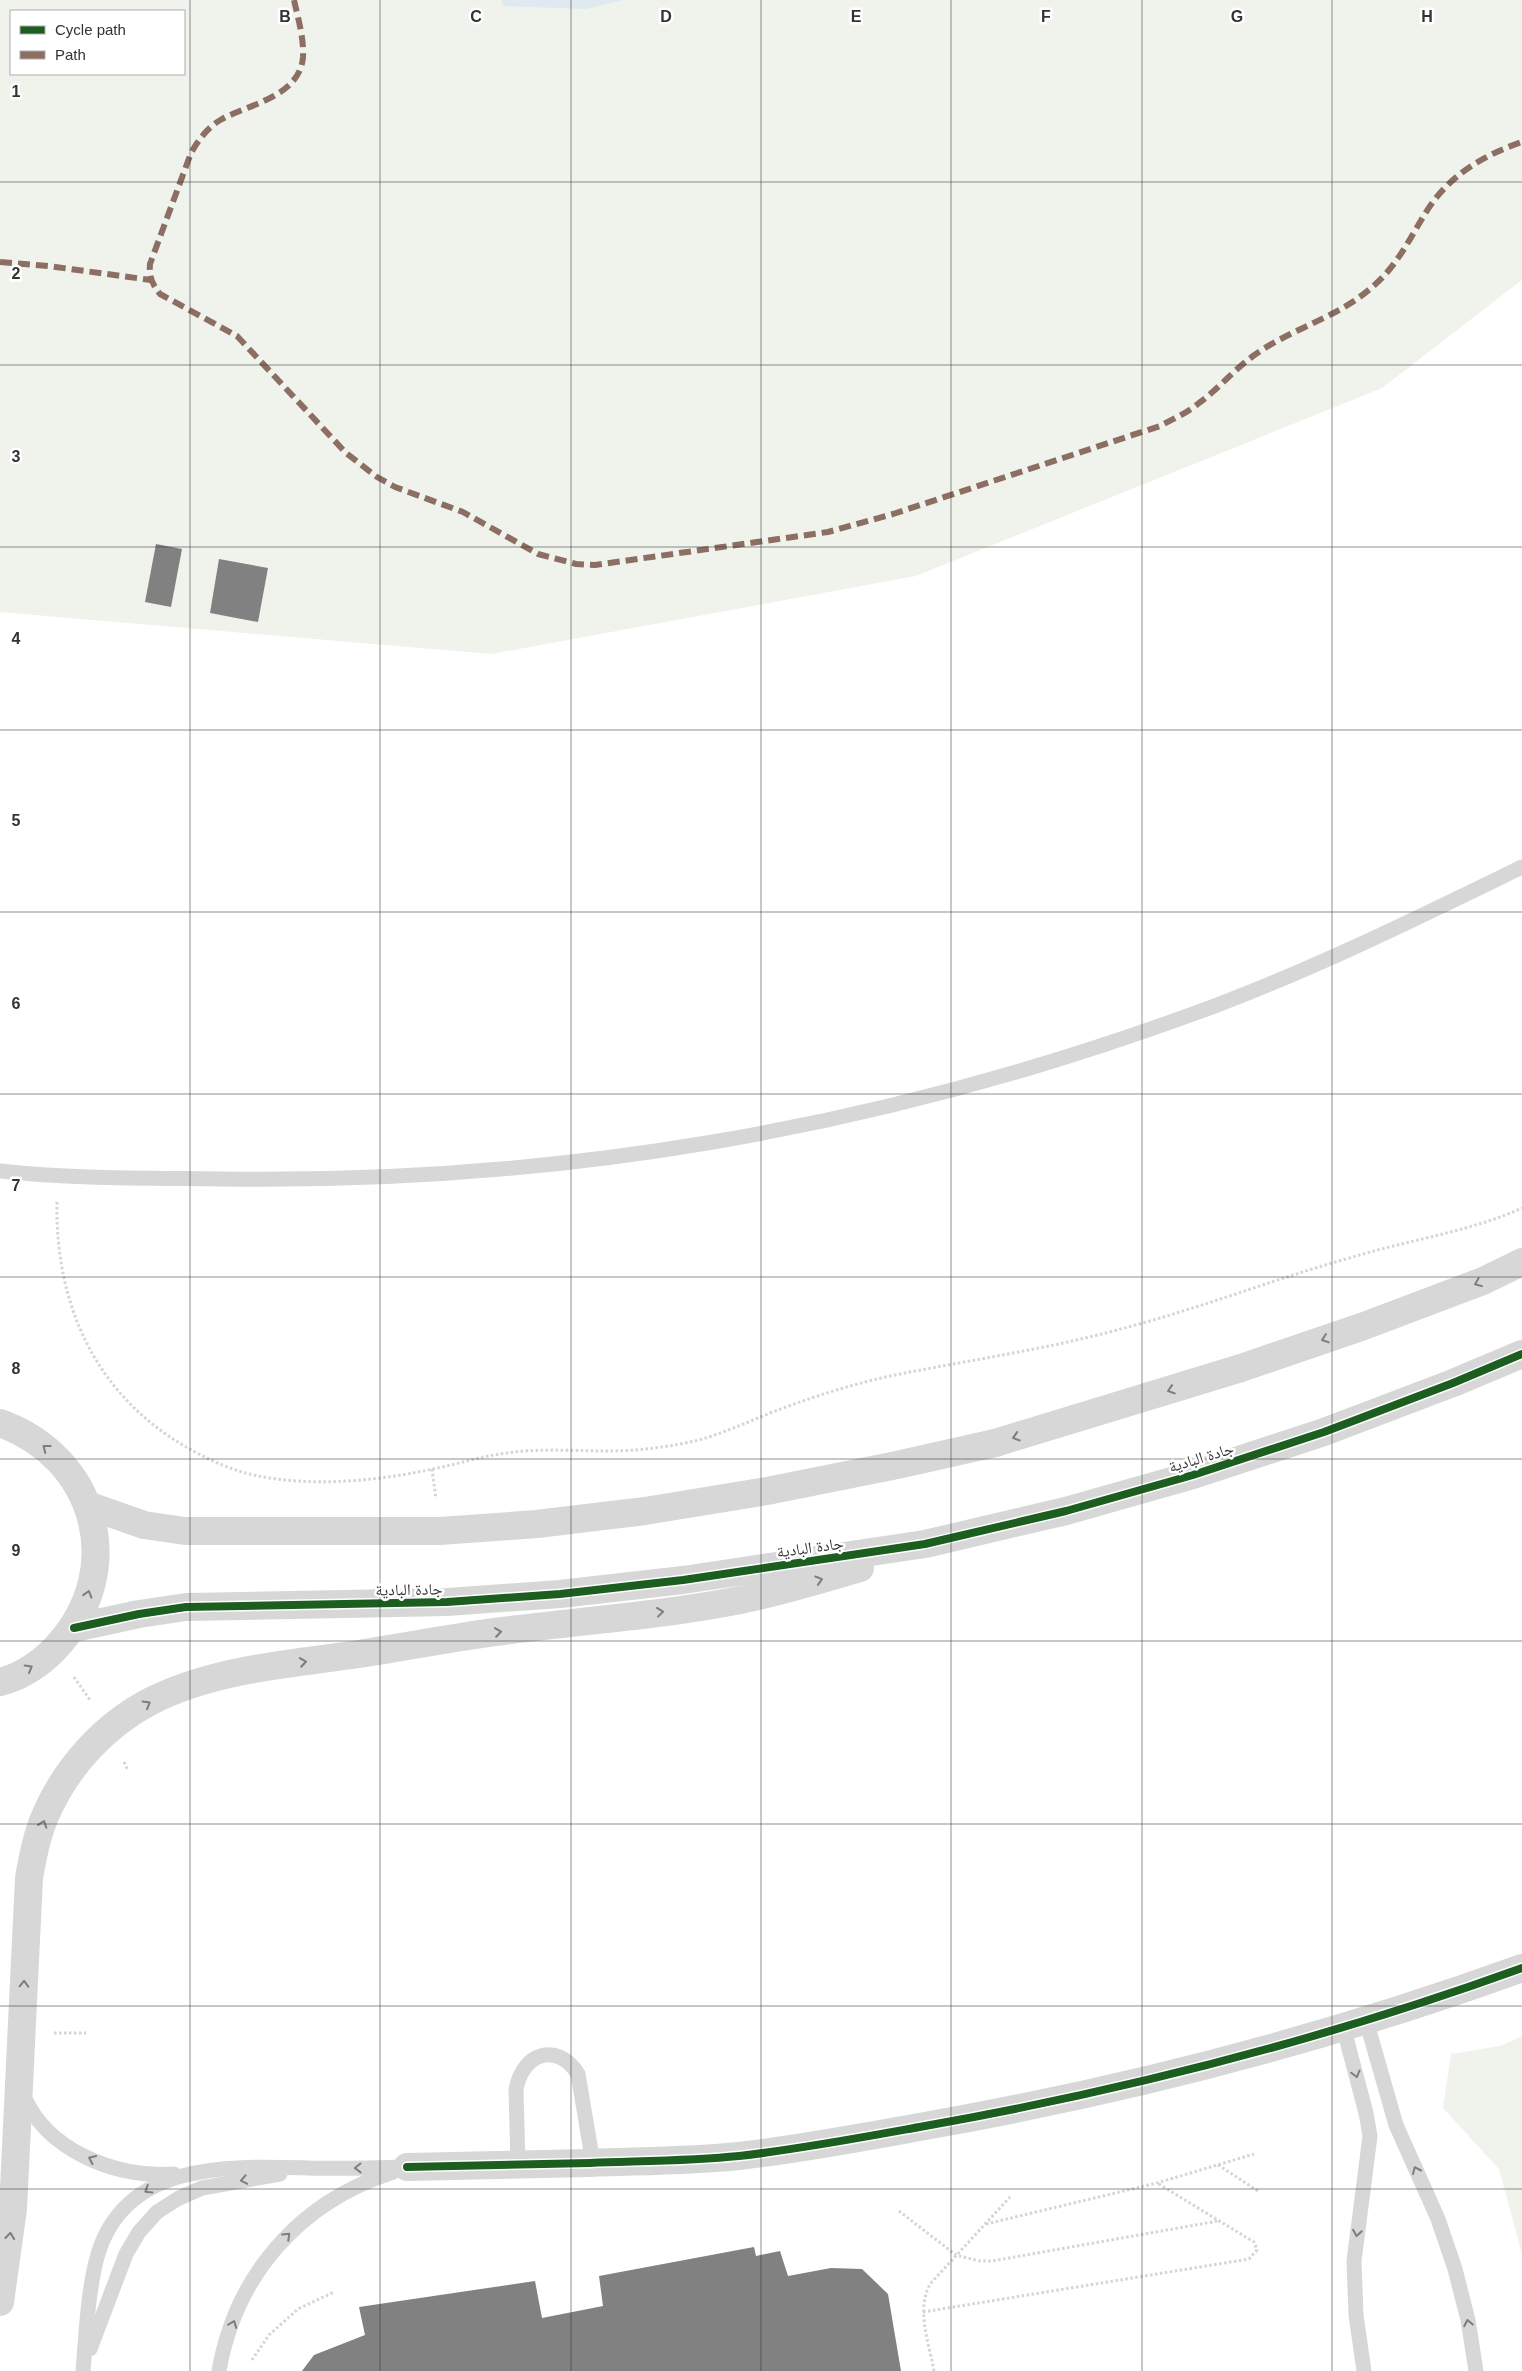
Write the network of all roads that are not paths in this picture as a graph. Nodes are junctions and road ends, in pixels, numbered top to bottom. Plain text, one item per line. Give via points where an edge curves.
1 (1522, 867) edge
2 (0, 1171) edge
3 (1522, 1262) edge
4 (1522, 1354) edge
5 (0, 1423) edge
6 (88, 1505) junction
7 (925, 1544) junction
8 (74, 1628) junction
9 (0, 1682) edge
10 (1522, 1968) edge
11 (1355, 2023) junction
12 (19, 2084) junction
13 (593, 2163) junction
14 (518, 2164) junction
15 (407, 2167) junction
16 (309, 2168) junction
17 (191, 2174) junction
18 (0, 2302) edge
19 (83, 2370) edge
20 (219, 2371) edge
21 (1364, 2371) edge
22 (1476, 2371) edge

1 - 2 lane via 1332,958 1192,1015 1049,1063 912,1102 755,1136 605,1160 454,1174 303,1180 58,1176
3 -> 6 street via 1483,1281 1364,1326 1117,1407 995,1443 758,1492 645,1511 440,1531 185,1531 144,1525
4 - 7 street, جادة البادية via 1324,1432 1193,1475 1057,1513
6 -> 5 street via 72,1475 49,1449 21,1430
8 -> 6 street via 88,1599 95,1568 95,1536
7 - 8 street, جادة البادية via 683,1580 560,1594 447,1602 186,1607
12 -> 7 street via 29,1878 46,1814 62,1785 96,1742 152,1701 179,1689 244,1672 492,1632 741,1600 811,1583
9 -> 8 street via 32,1668
10 - 11 street
11 - 13 street via 1104,2090 983,2116 739,2156
11 -> 21 lane via 1370,2136 1354,2279
22 -> 11 lane via 1468,2320 1438,2219
17 -> 12 lane via 117,2169 79,2153 41,2124
18 -> 12 street via 13,2209
13 - 14 street
13 - 14 lane via 578,2074 572,2064 552,2054 530,2060 518,2078
14 - 15 street
15 -> 16 lane
20 -> 15 lane via 225,2345 255,2273 275,2248 323,2206 349,2190
16 - 17 lane via 231,2167
16 -> 19 lane via 202,2188 156,2212 126,2254
17 -> 19 lane via 165,2180 143,2192 108,2230 98,2254 93,2280

